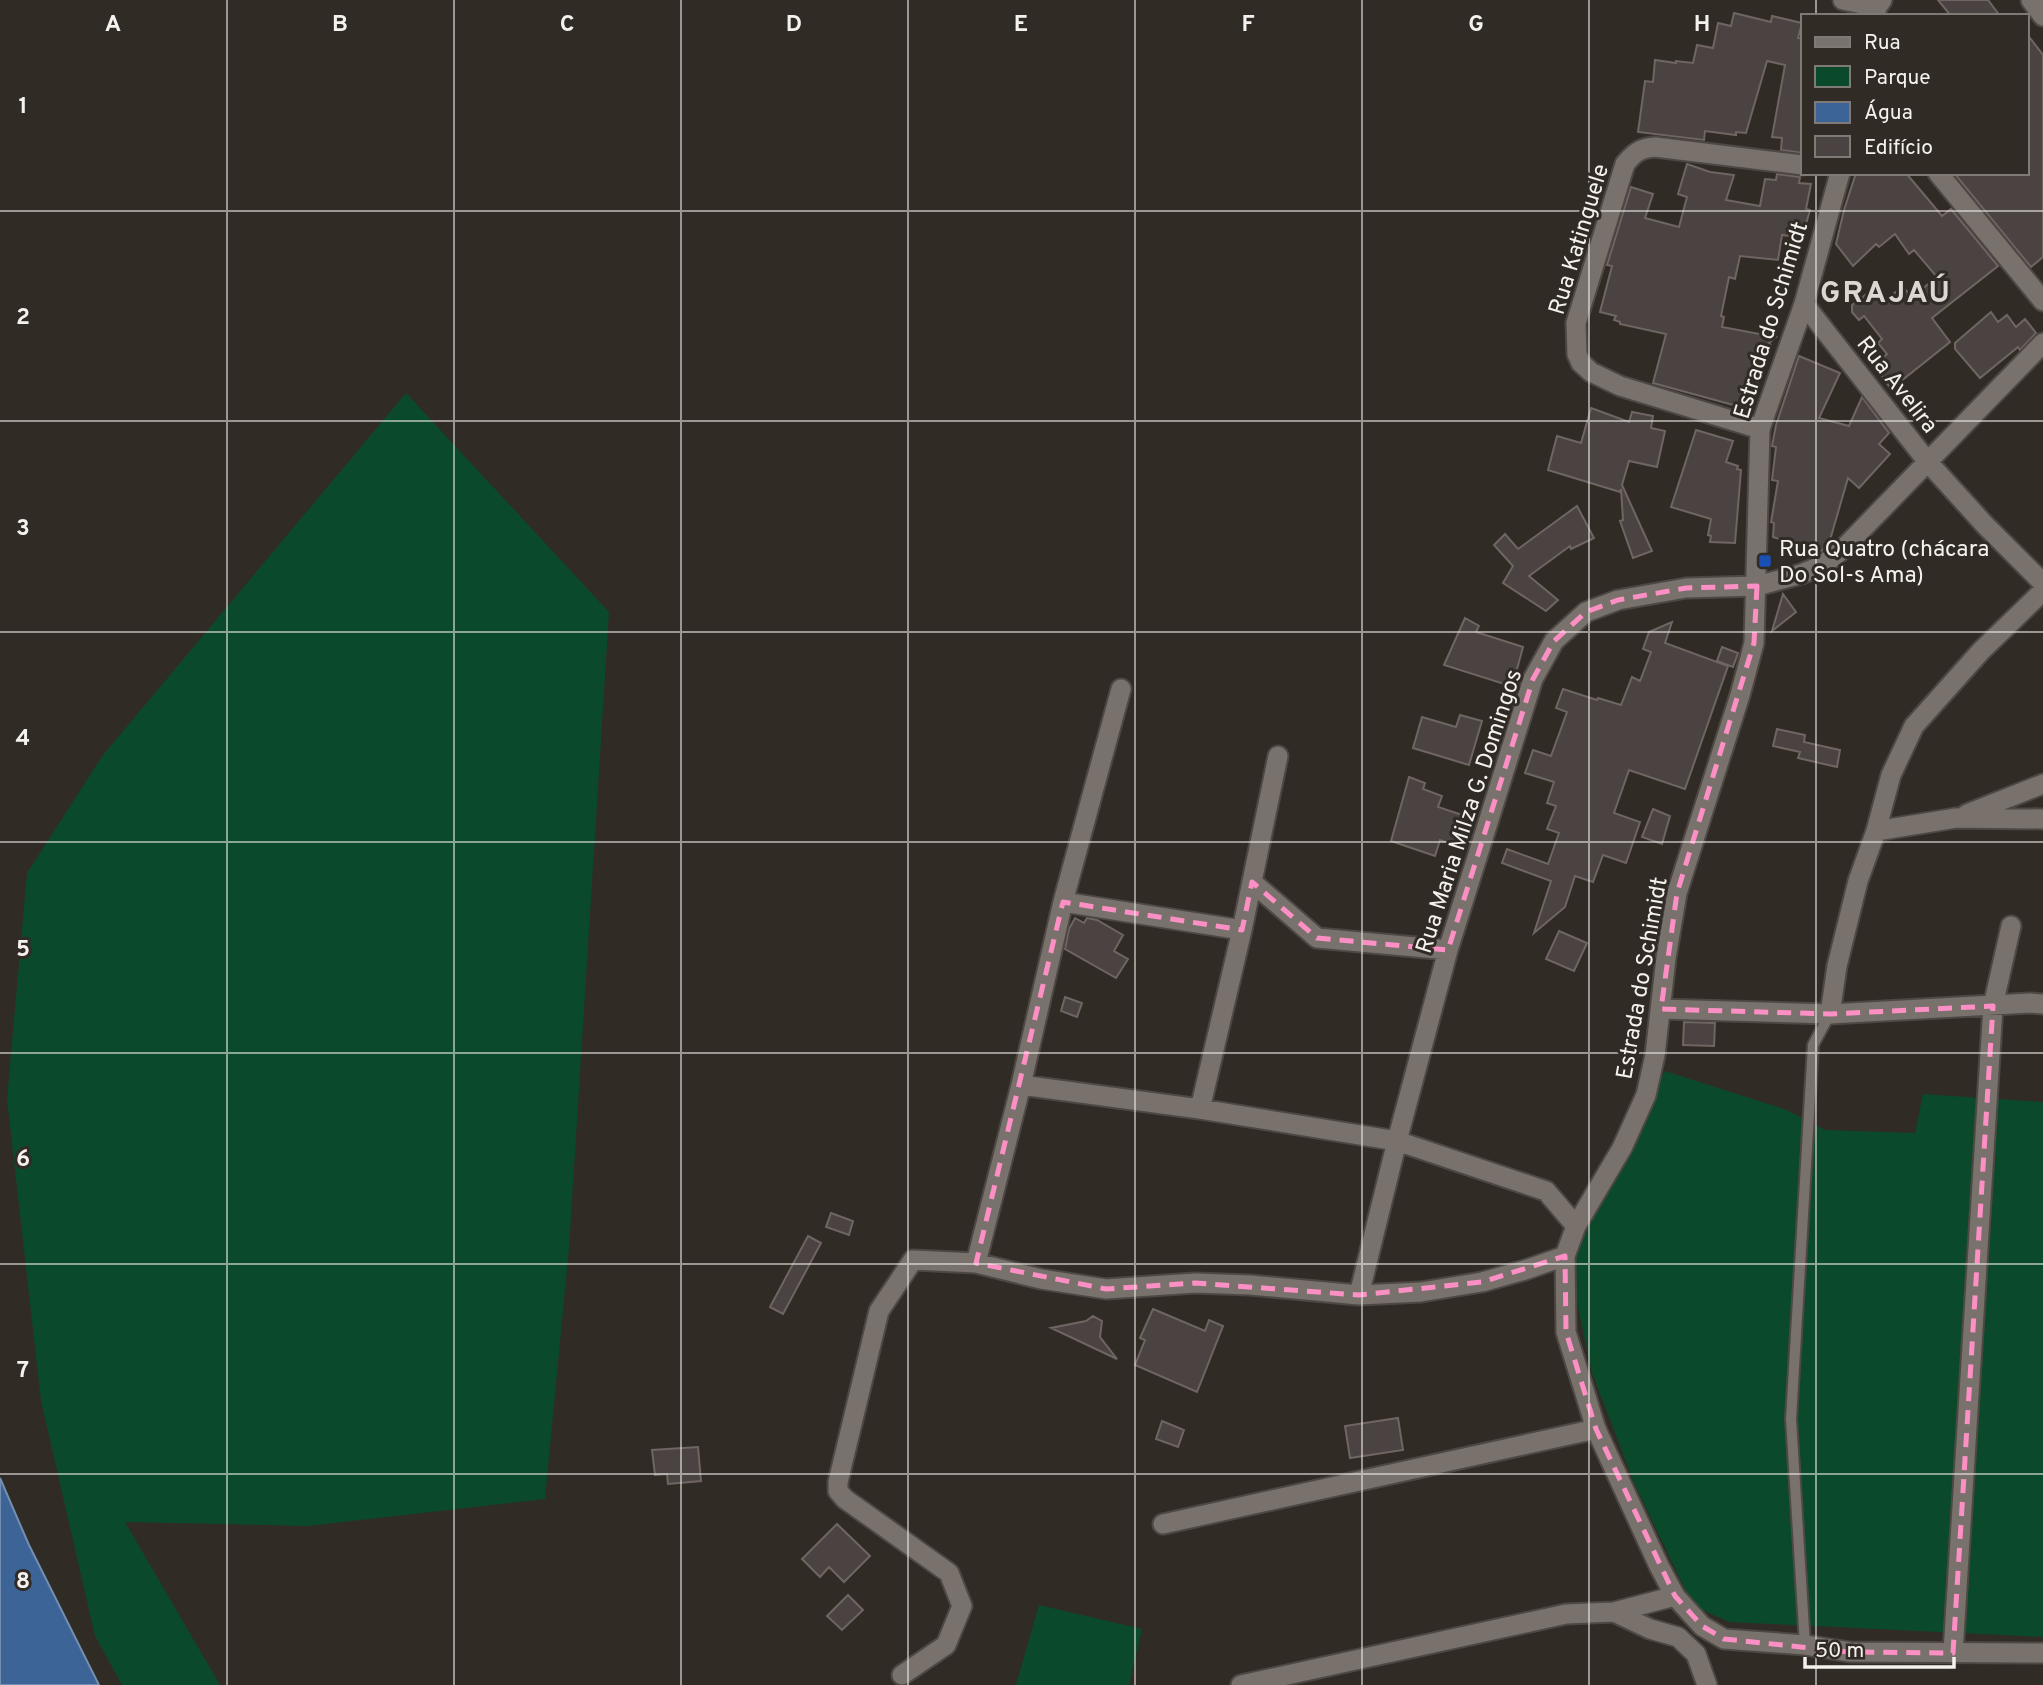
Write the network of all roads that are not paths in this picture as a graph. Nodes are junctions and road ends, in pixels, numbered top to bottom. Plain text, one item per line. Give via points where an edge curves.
1 (1843, 0) edge
2 (2031, 0) edge
3 (1878, 8) edge
4 (2043, 16) edge
5 (1801, 166) edge
6 (1839, 175) edge
7 (1940, 175) edge
8 (2043, 301) edge
9 (1804, 304) junction
10 (2043, 343) edge
11 (1760, 429) junction
12 (1927, 461) junction
13 (2043, 583) edge
14 (1756, 586) junction
15 (2043, 591) edge
16 (1121, 689) dead end
17 (1278, 756) dead end
18 (2043, 784) edge
19 (1956, 818) junction
20 (2043, 819) edge
21 (1875, 831) junction
22 (1252, 883) junction
23 (1063, 902) junction
24 (2011, 926) dead end
25 (1242, 930) junction
26 (1448, 950) junction
27 (2043, 1004) edge
28 (1993, 1006) junction
29 (1661, 1009) junction
30 (1830, 1014) junction
31 (1021, 1085) junction
32 (1200, 1109) junction
33 (1397, 1141) junction
34 (1576, 1226) junction
35 (1565, 1256) junction
36 (976, 1263) junction
37 (1359, 1295) junction
38 (1596, 1429) junction
39 (1163, 1524) dead end
40 (1675, 1596) junction
41 (1614, 1612) junction
42 (1805, 1645) junction
43 (1953, 1653) junction
44 (2043, 1653) edge
45 (902, 1675) dead end
46 (1241, 1685) edge
47 (1707, 1685) edge

1 - 3 street
2 - 4 street
5 - 11 street, Rua Katinguele via 1655,147 1633,154 1625,164 1576,323 1577,354 1591,372 1620,386
6 - 9 street, Estrada do Schimidt
7 - 8 street
9 - 11 street, Estrada do Schimidt
9 - 12 street, Rua Avelira
10 - 12 street, Rua Maria Milza G. Domingos
11 - 14 street, Estrada do Schimidt
12 - 13 street, Rua Avelira
12 - 14 street, Rua Maria Milza G. Domingos via 1823,565
14 - 26 street, Rua Maria Milza G. Domingos via 1686,588 1618,600 1586,612 1554,640 1533,679
14 - 29 street, Estrada do Schimidt via 1754,643 1677,893
15 - 21 street via 1914,726 1891,775
16 - 23 street
17 - 22 street
18 - 19 street
19 - 20 street
19 - 21 street
21 - 30 street via 1848,918
22 - 25 street
22 - 26 street via 1317,937
23 - 25 street
23 - 31 street
24 - 28 street
25 - 32 street
26 - 33 street, Rua Maria Milza G. Domingos
27 - 28 street
28 - 30 street
28 - 43 street
29 - 30 street
29 - 34 street, Estrada do Schimidt via 1646,1095 1622,1148
30 - 42 lane via 1813,1045 1791,1419
31 - 32 street
31 - 36 street
32 - 33 street
33 - 34 street via 1546,1191
33 - 37 street, Rua Maria Milza G. Domingos
34 - 35 street, Estrada do Schimidt
35 - 37 street via 1482,1282 1421,1292
35 - 38 street, Estrada do Schimidt via 1566,1332
36 - 37 street via 1106,1289 1195,1283
36 - 45 street via 913,1260 879,1311 838,1482 845,1499 949,1573 962,1606 946,1645
38 - 39 street
38 - 40 street, Estrada do Schimidt
40 - 41 street
40 - 42 street, Estrada do Schimidt via 1702,1626 1724,1639
41 - 46 street via 1566,1614
41 - 47 street via 1678,1637 1696,1654
42 - 43 street, Estrada do Schimidt via 1850,1651
43 - 44 street, Estrada do Schimidt

